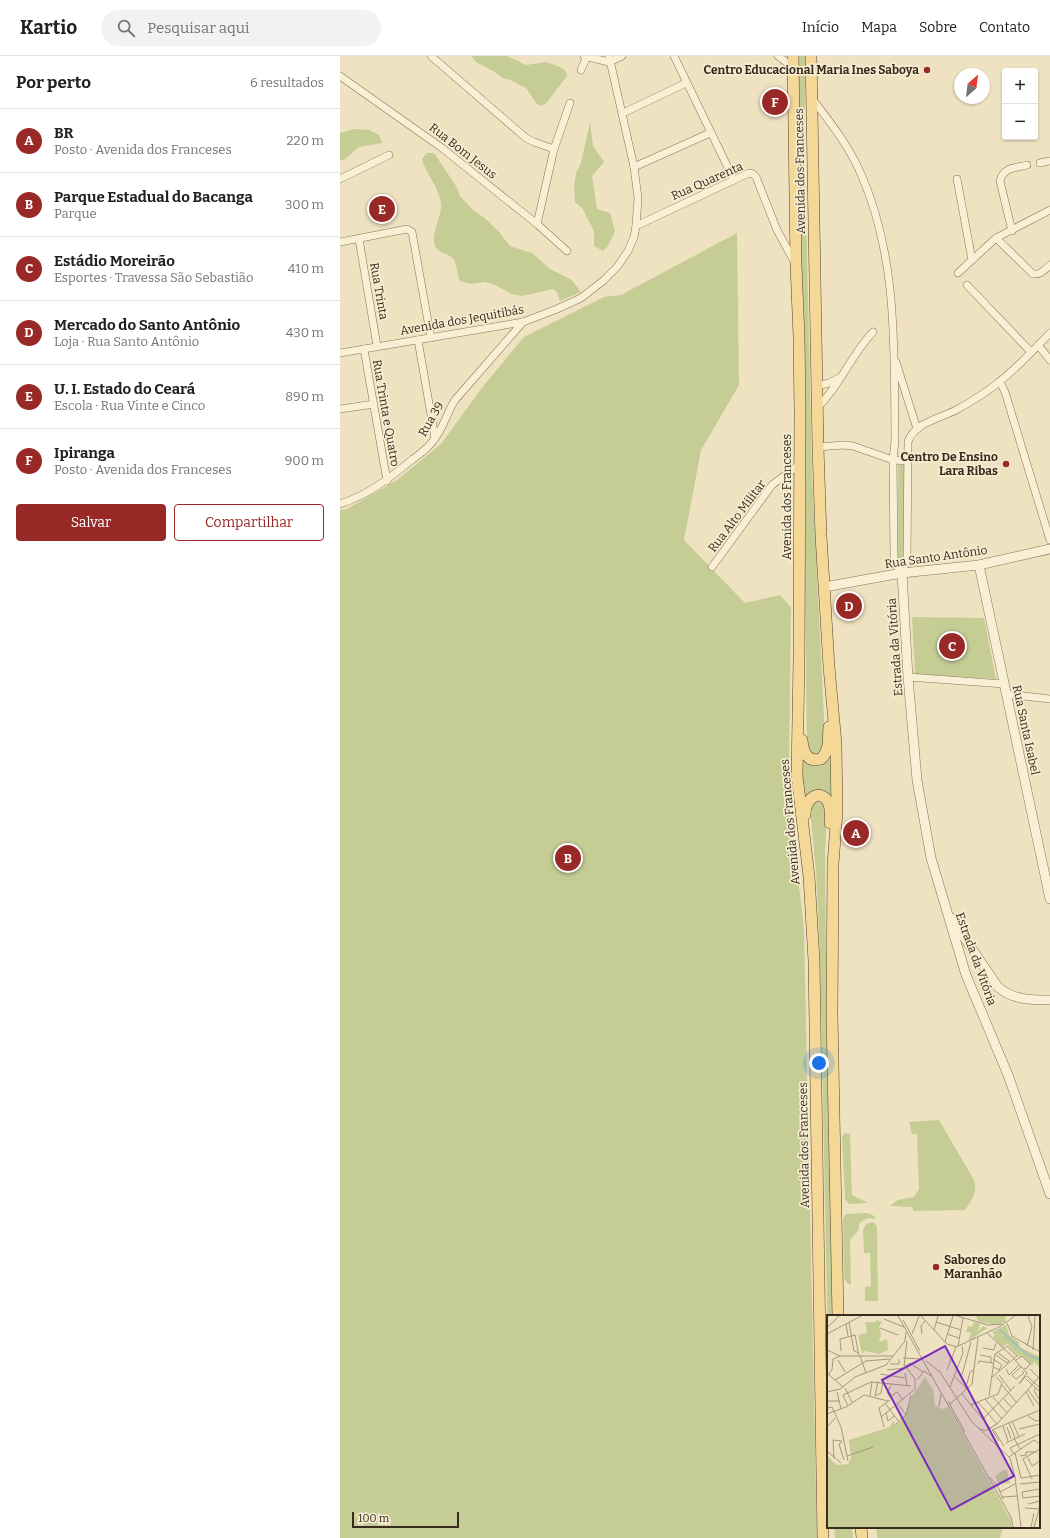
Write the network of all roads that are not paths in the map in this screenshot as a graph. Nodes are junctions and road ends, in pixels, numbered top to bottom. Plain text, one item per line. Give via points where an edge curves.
1 (431, 56) edge
2 (586, 56) edge
3 (622, 56) edge
4 (674, 56) edge
5 (778, 56) edge
6 (793, 56) edge
7 (811, 56) edge
8 (609, 59) edge
9 (794, 68) junction
10 (581, 70) dead end
11 (340, 76) edge
12 (686, 83) junction
13 (811, 97) junction
14 (570, 103) dead end
15 (623, 113) junction
16 (710, 133) junction
17 (554, 149) junction
18 (389, 155) dead end
19 (1050, 160) edge
20 (1040, 163) dead end
21 (1028, 165) dead end
22 (634, 167) junction
23 (340, 179) edge
24 (734, 180) junction
25 (957, 180) dead end
26 (1050, 210) edge
27 (537, 224) junction
28 (636, 226) junction
29 (777, 230) junction
30 (1012, 230) junction
31 (796, 232) junction
32 (996, 238) junction
33 (359, 239) junction
34 (340, 242) edge
35 (567, 251) dead end
36 (972, 260) junction
37 (796, 265) junction
38 (1050, 265) edge
39 (958, 273) dead end
40 (967, 285) dead end
41 (523, 322) junction
42 (874, 332) dead end
43 (1050, 333) edge
44 (431, 338) junction
45 (418, 340) junction
46 (1038, 345) junction
47 (377, 346) junction
48 (364, 348) junction
49 (340, 352) edge
50 (1031, 352) junction
51 (894, 354) junction
52 (1050, 360) edge
53 (841, 376) junction
54 (1000, 382) junction
55 (817, 386) junction
56 (374, 404) junction
57 (817, 408) junction
58 (340, 409) edge
59 (917, 429) junction
60 (435, 438) junction
61 (818, 447) junction
62 (893, 460) junction
63 (908, 461) junction
64 (800, 464) junction
65 (387, 481) junction
66 (340, 504) edge
67 (1050, 540) edge
68 (1050, 550) edge
69 (979, 565) junction
70 (712, 567) dead end
71 (902, 573) junction
72 (824, 587) junction
73 (799, 660) junction
74 (829, 667) junction
75 (908, 677) junction
76 (1004, 684) junction
77 (1006, 694) junction
78 (1050, 699) edge
79 (833, 864) junction
80 (809, 876) junction
81 (1048, 881) edge
82 (1050, 899) edge
83 (946, 912) junction
84 (1050, 1000) edge
85 (1050, 1194) edge
86 (838, 1315) edge
87 (825, 1529) edge

1 - 17 street via 526,138
2 - 8 street
2 - 10 street
3 - 8 street
4 - 12 street
5 - 9 street
6 - 9 main road, Avenida dos Franceses
7 - 13 main road, Avenida dos Franceses
8 - 15 street, Avenida dos Jequitibás
9 - 31 main road, Avenida dos Franceses
11 - 27 street, Rua Bom Jesus via 442,148
12 - 15 street
12 - 16 street
13 - 51 street, Estrada da Vitória via 848,149 861,173 877,216 890,283
13 - 55 main road, Avenida dos Franceses
14 - 17 street
15 - 22 street, Avenida dos Jequitibás
16 - 22 street
16 - 24 street
17 - 27 street
18 - 23 street
19 - 20 street
21 - 30 street via 1008,169 1000,181
22 - 28 street, Avenida dos Jequitibás via 638,198
24 - 28 street, Rua Quarenta
24 - 29 street, Rua Quarenta via 749,173 755,175
25 - 36 street
26 - 30 street
27 - 35 street, Rua Bom Jesus
28 - 41 street, Avenida dos Jequitibás via 628,251 604,281 573,302
29 - 31 street via 782,236 787,237
29 - 37 street, Rua Quarenta
30 - 32 street
31 - 37 main road, Avenida dos Franceses
32 - 36 street
32 - 38 street via 1033,274 1042,272
33 - 34 street
33 - 44 street via 407,230 413,233
33 - 47 street, Rua Trinta
36 - 39 street
37 - 64 main road, Avenida dos Franceses
40 - 50 street
41 - 44 street, Avenida dos Jequitibás
41 - 60 street, Rua 39 via 455,400
42 - 53 street
43 - 46 street
44 - 45 street, Avenida dos Jequitibás
45 - 47 street, Avenida dos Jequitibás
45 - 60 street
46 - 50 street
46 - 52 street
47 - 48 street, Avenida dos Jequitibás
48 - 49 street, Avenida dos Jequitibás
48 - 56 street, Rua Trinta e Quatro
50 - 54 street
51 - 59 street
51 - 62 street, Estrada da Vitória
53 - 55 street via 830,383
53 - 57 street
54 - 59 street via 975,399
54 - 67 street
55 - 57 main road, Avenida dos Franceses
56 - 58 street
56 - 65 street, Rua Trinta e Quatro
57 - 61 main road, Avenida dos Franceses
59 - 63 street via 908,442
60 - 65 street, Rua 39
61 - 62 street via 853,446
61 - 72 main road, Avenida dos Franceses
62 - 63 street
62 - 71 street, Estrada da Vitória via 894,557
63 - 71 street via 907,558
64 - 70 street, Rua Alto Militar via 772,485
64 - 73 main road, Avenida dos Franceses
65 - 66 street, Rua 39 via 354,500
68 - 69 street, Rua Santo Antônio
69 - 71 street, Rua Santo Antônio
69 - 76 street, Rua Santa Isabel
71 - 72 street, Rua Santo Antônio
71 - 75 street, Estrada da Vitória
72 - 74 main road, Avenida dos Franceses
73 - 74 main road via 802,749 808,758 814,760 823,757 828,748
73 - 80 main road, Avenida dos Franceses via 797,776
74 - 79 main road, Avenida dos Franceses via 836,744 837,812
75 - 76 street
75 - 83 street, Estrada da Vitória via 917,780 931,858
76 - 77 street, Rua Santa Isabel
77 - 78 street
77 - 81 street, Rua Santa Isabel
79 - 80 main road via 830,807 824,799 815,796 808,801 804,810
79 - 86 main road, Avenida dos Franceses via 832,1014
80 - 87 main road, Avenida dos Franceses via 814,961
81 - 82 street, Rua Santa Isabel
83 - 84 street via 1004,993 1023,999
83 - 85 street, Estrada da Vitória via 966,975 1008,1075

